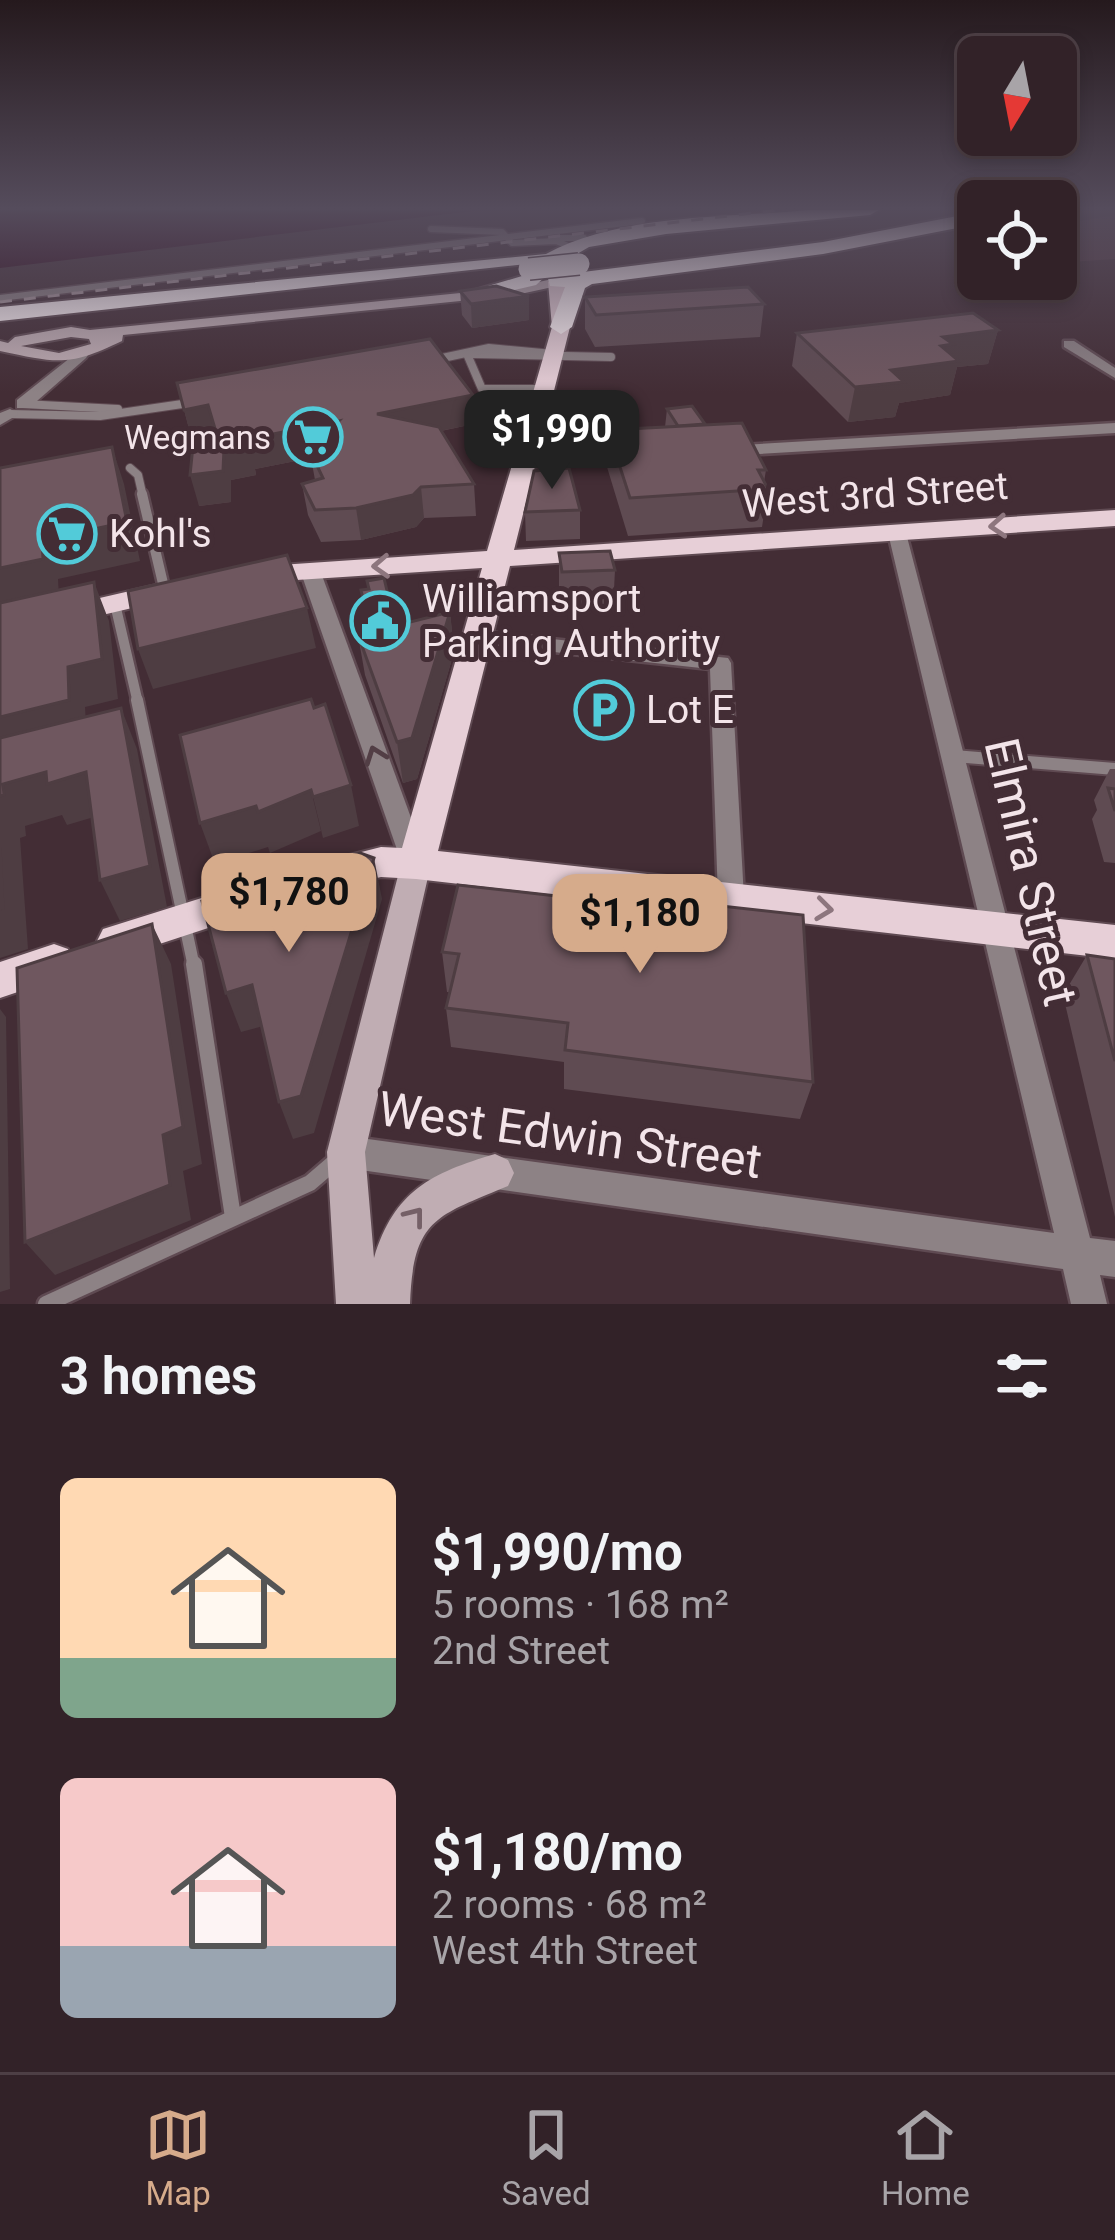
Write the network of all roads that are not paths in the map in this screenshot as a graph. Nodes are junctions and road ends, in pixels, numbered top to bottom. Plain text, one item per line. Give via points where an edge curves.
1 (219, 271) edge
2 (452, 271) edge
3 (484, 271) edge
4 (549, 271) edge
5 (557, 271) edge
6 (567, 271) edge
7 (578, 271) edge
8 (557, 282) junction
9 (472, 294) junction
10 (0, 298) edge
11 (0, 314) edge
12 (559, 319) junction
13 (0, 328) edge
14 (91, 332) junction
15 (1069, 344) dead end
16 (0, 345) edge
17 (41, 349) junction
18 (469, 354) junction
19 (554, 354) junction
20 (80, 355) junction
21 (611, 357) dead end
22 (419, 362) edge
23 (1115, 374) edge
24 (51, 380) junction
25 (544, 389) junction
26 (206, 400) edge
27 (163, 408) junction
28 (11, 413) edge
29 (1115, 428) edge
30 (709, 452) edge
31 (661, 454) edge
32 (524, 462) junction
33 (130, 468) dead end
34 (1115, 518) edge
35 (897, 533) junction
36 (498, 558) junction
37 (310, 570) junction
38 (231, 578) edge
39 (202, 584) edge
40 (165, 592) junction
41 (115, 604) junction
42 (0, 630) edge
43 (478, 638) junction
44 (146, 736) junction
45 (125, 742) edge
46 (955, 756) junction
47 (1115, 770) edge
48 (416, 865) junction
49 (730, 898) junction
50 (187, 919) junction
51 (995, 928) junction
52 (1115, 942) edge
53 (0, 980) edge
54 (346, 1152) junction
55 (495, 1173) junction
56 (233, 1217) junction
57 (1077, 1254) junction
58 (1115, 1259) edge
59 (46, 1304) edge
60 (357, 1304) edge
61 (389, 1304) edge
62 (1089, 1304) edge

1 - 10 lane
2 - 11 highway
3 - 14 highway
4 - 9 highway
5 - 8 highway
6 - 8 highway
7 - 12 highway
8 - 9 main road
8 - 12 main road
9 - 12 main road via 525,298
9 - 14 main road
12 - 19 main road
13 - 14 highway
14 - 17 main road via 68,332
14 - 20 main road
15 - 23 street
16 - 17 main road
17 - 20 main road
17 - 24 street
18 - 19 lane
18 - 22 lane
18 - 25 lane via 482,389
19 - 21 lane
19 - 25 main road
20 - 24 street
24 - 28 street
25 - 32 main road
26 - 27 lane
27 - 28 lane
27 - 28 lane
29 - 30 street
31 - 32 street
32 - 36 main road
33 - 40 lane
34 -> 35 main road, West 3rd Street
35 - 36 main road, West 3rd Street
35 - 46 street, Elmira Street
36 -> 37 main road, West 3rd Street
36 - 43 main road
37 - 38 main road, West 3rd Street
48 -> 37 street
39 - 40 main road
40 - 41 main road
41 - 42 main road
41 - 44 lane
43 - 48 main road
43 - 49 street via 720,662
44 - 45 lane
44 - 50 lane
46 - 47 lane
46 - 51 street, Elmira Street
48 - 49 main road
48 - 50 main road via 381,862
48 - 54 main road
49 -> 51 main road
50 - 53 main road
50 - 56 lane
51 - 52 main road
51 - 57 street, Elmira Street
54 - 55 street, West Edwin Street
54 - 56 lane, West Edwin Street via 310,1183
54 - 60 main road
55 - 57 street, West Edwin Street
61 -> 55 main road via 406,1224 433,1195
56 - 59 lane, West Edwin Street
57 - 58 street, West Edwin Street
57 - 62 street, Elmira Street

